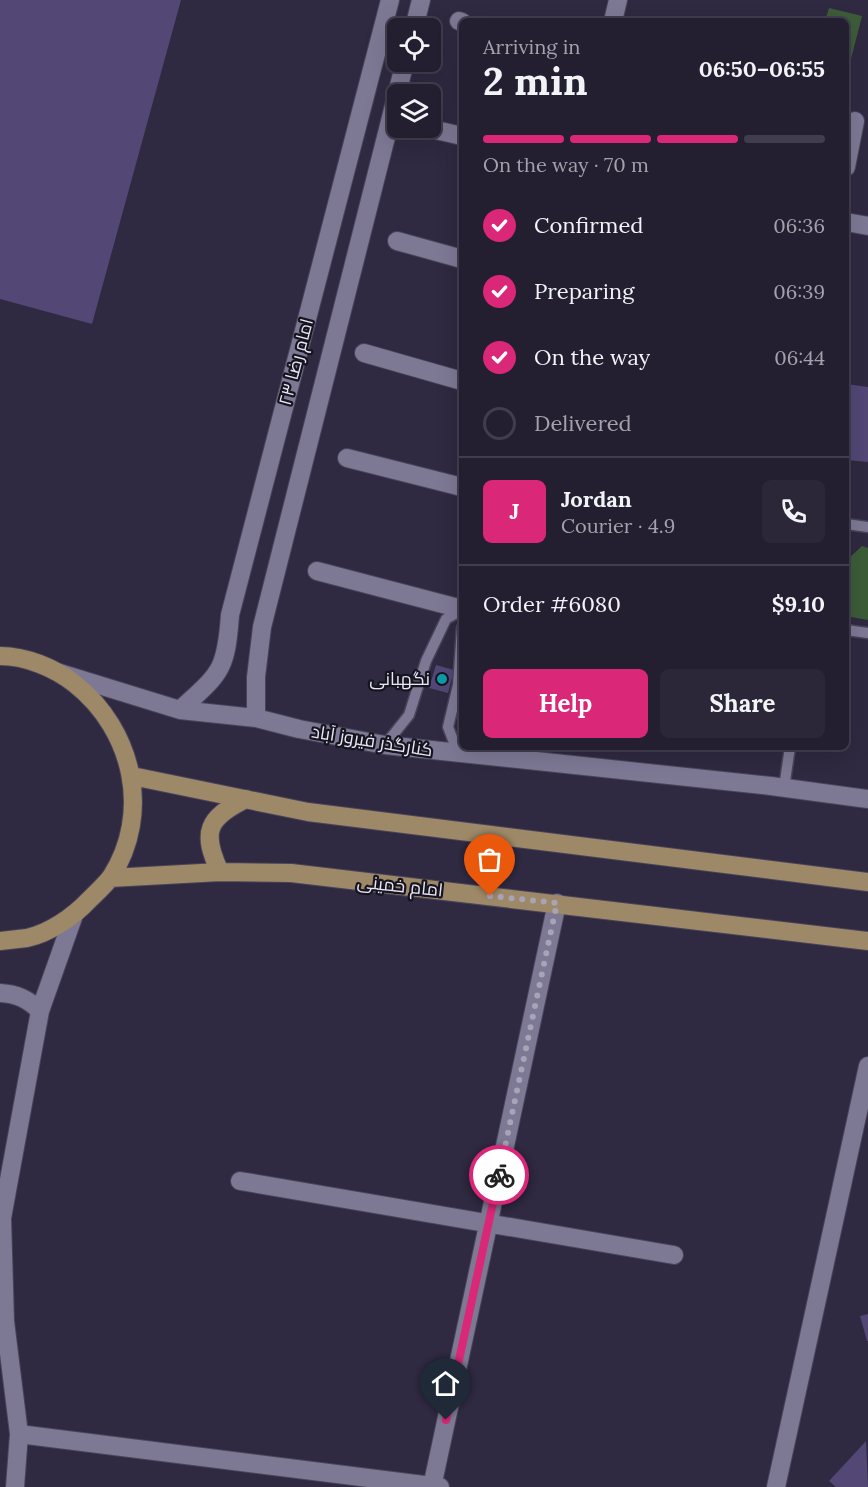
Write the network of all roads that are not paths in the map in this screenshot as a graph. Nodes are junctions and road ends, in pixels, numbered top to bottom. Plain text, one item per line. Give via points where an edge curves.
1 (390, 0) edge
2 (421, 0) edge
3 (618, 0) edge
4 (416, 18) edge
5 (614, 18) edge
6 (402, 72) edge
7 (856, 121) edge
8 (441, 131) edge
9 (459, 135) edge
10 (849, 152) edge
11 (849, 223) edge
12 (868, 226) edge
13 (397, 241) dead end
14 (459, 258) edge
15 (364, 353) dead end
16 (459, 380) edge
17 (347, 458) dead end
18 (459, 486) edge
19 (849, 524) edge
20 (868, 527) edge
21 (317, 571) dead end
22 (459, 608) edge
23 (459, 611) edge
24 (849, 630) edge
25 (868, 633) edge
26 (0, 656) edge
27 (459, 671) edge
28 (60, 672) junction
29 (180, 710) junction
30 (256, 718) junction
31 (385, 745) junction
32 (790, 750) edge
33 (458, 753) junction
34 (132, 776) junction
35 (784, 788) junction
36 (246, 799) junction
37 (868, 799) edge
38 (220, 872) junction
39 (110, 878) junction
40 (868, 882) edge
41 (557, 903) junction
42 (74, 915) junction
43 (0, 941) edge
44 (868, 941) edge
45 (0, 993) edge
46 (40, 1011) junction
47 (868, 1066) edge
48 (240, 1181) dead end
49 (1, 1214) edge
50 (488, 1223) junction
51 (674, 1255) dead end
52 (0, 1258) edge
53 (2, 1321) edge
54 (19, 1434) junction
55 (15, 1487) edge
56 (435, 1487) edge
57 (776, 1487) edge

1 - 29 street, امام رضا ۲۳ via 230,615 227,651 217,676
2 - 4 street
3 - 5 street
6 - 30 street, امام رضا ۲۳ via 262,627
7 - 10 street
8 - 9 street
11 - 12 street
13 - 14 street
15 - 16 street
17 - 18 street
19 - 20 lane
21 - 22 street
23 - 31 lane via 446,619 426,661 409,715
24 - 25 lane
26 - 28 main road via 14,656
27 - 33 lane via 448,728
28 - 29 street, کنارگذر فیروز آباد
28 - 34 main road via 94,699 119,735
29 - 30 street, کنارگذر فیروز آباد
30 - 31 street, کنارگذر فیروز آباد
31 - 33 street, کنارگذر فیروز آباد
32 - 35 lane
33 - 35 street, کنارگذر فیروز آباد
34 - 36 main road
34 - 39 main road via 133,811 126,846
35 - 37 street, کنارگذر فیروز آباد
36 - 38 main road via 224,810 211,824 210,846
36 - 40 main road via 308,812
38 - 39 main road, امام خمینی
38 - 41 main road, امام خمینی via 291,873
39 - 42 main road
41 - 44 main road, امام خمینی
41 - 50 street
42 - 43 main road via 30,937
42 - 46 street
45 - 46 street via 16,994
46 - 49 street
47 - 57 street
48 - 50 street
49 - 52 street
50 - 51 street
50 - 56 street
52 - 53 street
53 - 54 street
54 - 55 street
54 - 56 street

